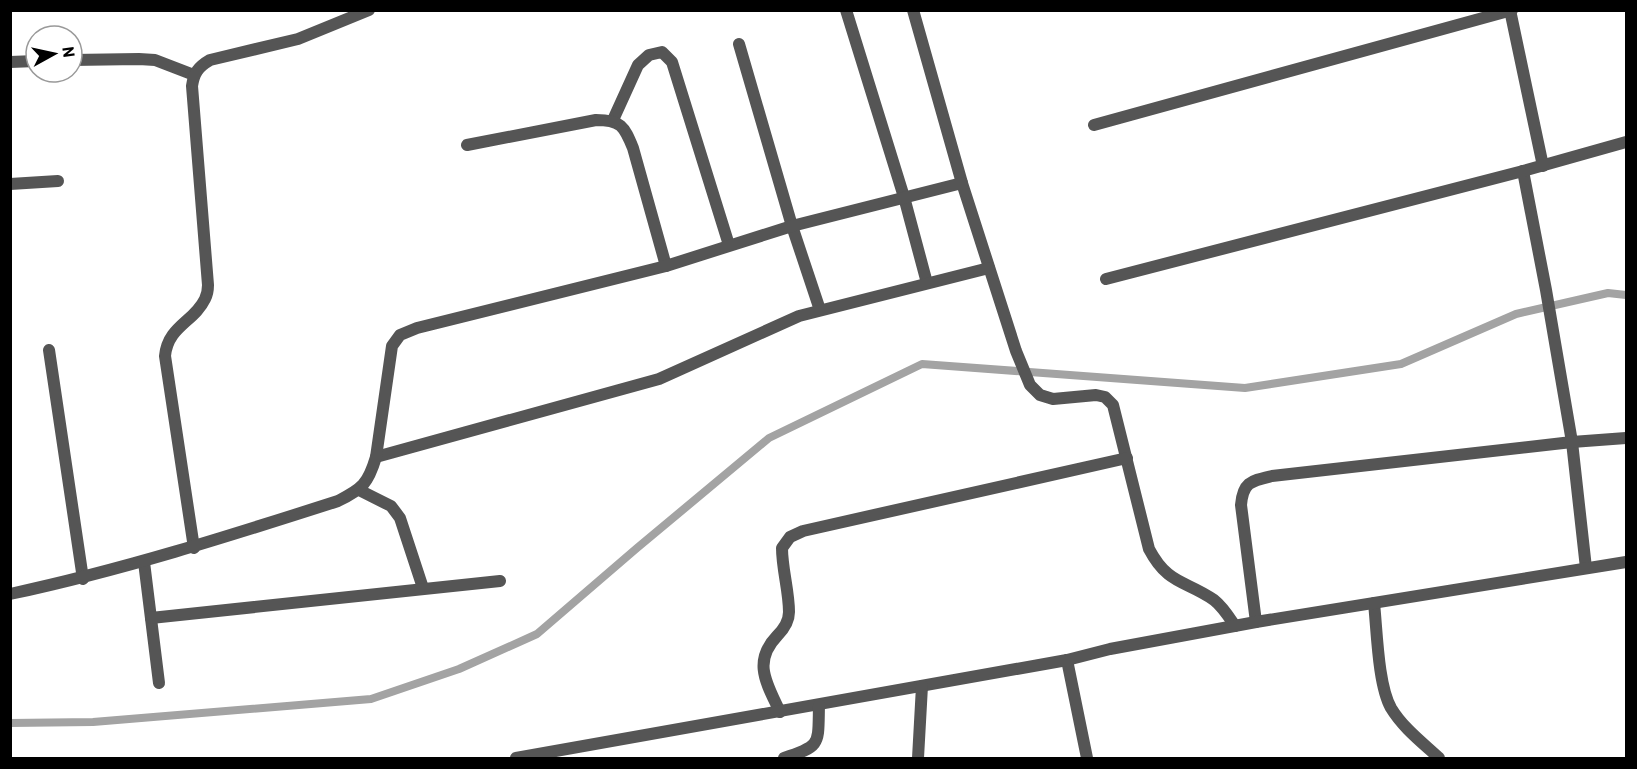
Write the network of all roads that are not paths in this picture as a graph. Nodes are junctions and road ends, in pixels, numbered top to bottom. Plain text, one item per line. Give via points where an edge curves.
1 (369, 10) edge
2 (846, 10) edge
3 (913, 10) edge
4 (1510, 11) edge
5 (345, 15) edge
6 (739, 44) dead end
7 (84, 60) edge
8 (194, 75) junction
9 (613, 120) junction
10 (1094, 125) dead end
11 (1626, 142) edge
12 (467, 145) dead end
13 (1543, 166) junction
14 (1523, 171) junction
15 (58, 181) dead end
16 (962, 183) junction
17 (10, 184) edge
18 (904, 196) junction
19 (792, 226) junction
20 (729, 245) junction
21 (666, 266) junction
22 (989, 268) junction
23 (1106, 279) dead end
24 (927, 284) junction
25 (820, 310) junction
26 (49, 350) dead end
27 (1626, 438) edge
28 (1572, 442) junction
29 (376, 457) junction
30 (1127, 458) junction
31 (359, 490) junction
32 (194, 548) junction
33 (144, 562) junction
34 (1626, 562) edge
35 (1586, 568) junction
36 (84, 579) junction
37 (500, 581) dead end
38 (423, 588) junction
39 (10, 594) edge
40 (1374, 603) junction
41 (151, 618) junction
42 (1256, 622) junction
43 (1235, 626) junction
44 (1067, 660) junction
45 (159, 683) dead end
46 (922, 686) junction
47 (819, 705) junction
48 (780, 712) junction
49 (516, 759) edge
50 (784, 759) edge
51 (918, 759) edge
52 (1087, 759) edge
53 (1439, 759) edge

1 - 5 street
2 - 18 street
3 - 16 street
4 - 10 street
4 - 13 street
5 - 8 street via 298,39 210,60
6 - 19 street
7 - 8 street via 155,60
8 - 32 street via 208,285 206,298 172,334 165,356
9 - 12 street
9 - 20 street via 638,65 649,55 662,52 672,62
9 - 21 street via 626,131 633,148
11 - 13 street
13 - 14 street
14 - 23 street
14 - 28 street
15 - 17 street
16 - 18 street
16 - 22 street
18 - 19 street
18 - 24 street
19 - 20 street
19 - 25 street
20 - 21 street
21 - 29 street via 400,335 392,346
22 - 24 street
22 - 30 street via 1030,385 1040,395 1053,399 1105,396 1117,415
24 - 25 street
25 - 29 street via 778,324 659,380
26 - 36 street
27 - 28 street
28 - 35 street
28 - 42 street via 1272,476 1249,482 1242,492 1241,505
29 - 31 street
30 - 43 street via 1149,549 1158,565 1168,575 1213,600
30 - 48 street via 790,537 782,548 789,614 784,629 769,644 763,660 765,680
31 - 32 street via 338,501
31 - 38 street via 391,506 400,518
32 - 33 street
33 - 36 street
33 - 41 street
34 - 35 street
35 - 40 street
36 - 39 street
37 - 38 street
38 - 41 street
40 - 42 street
40 - 53 street via 1384,688 1390,707
41 - 45 street
42 - 43 street
43 - 44 street
44 - 46 street
44 - 52 street
46 - 47 street
46 - 51 street
47 - 48 street
47 - 50 street via 818,738 810,750
48 - 49 street

